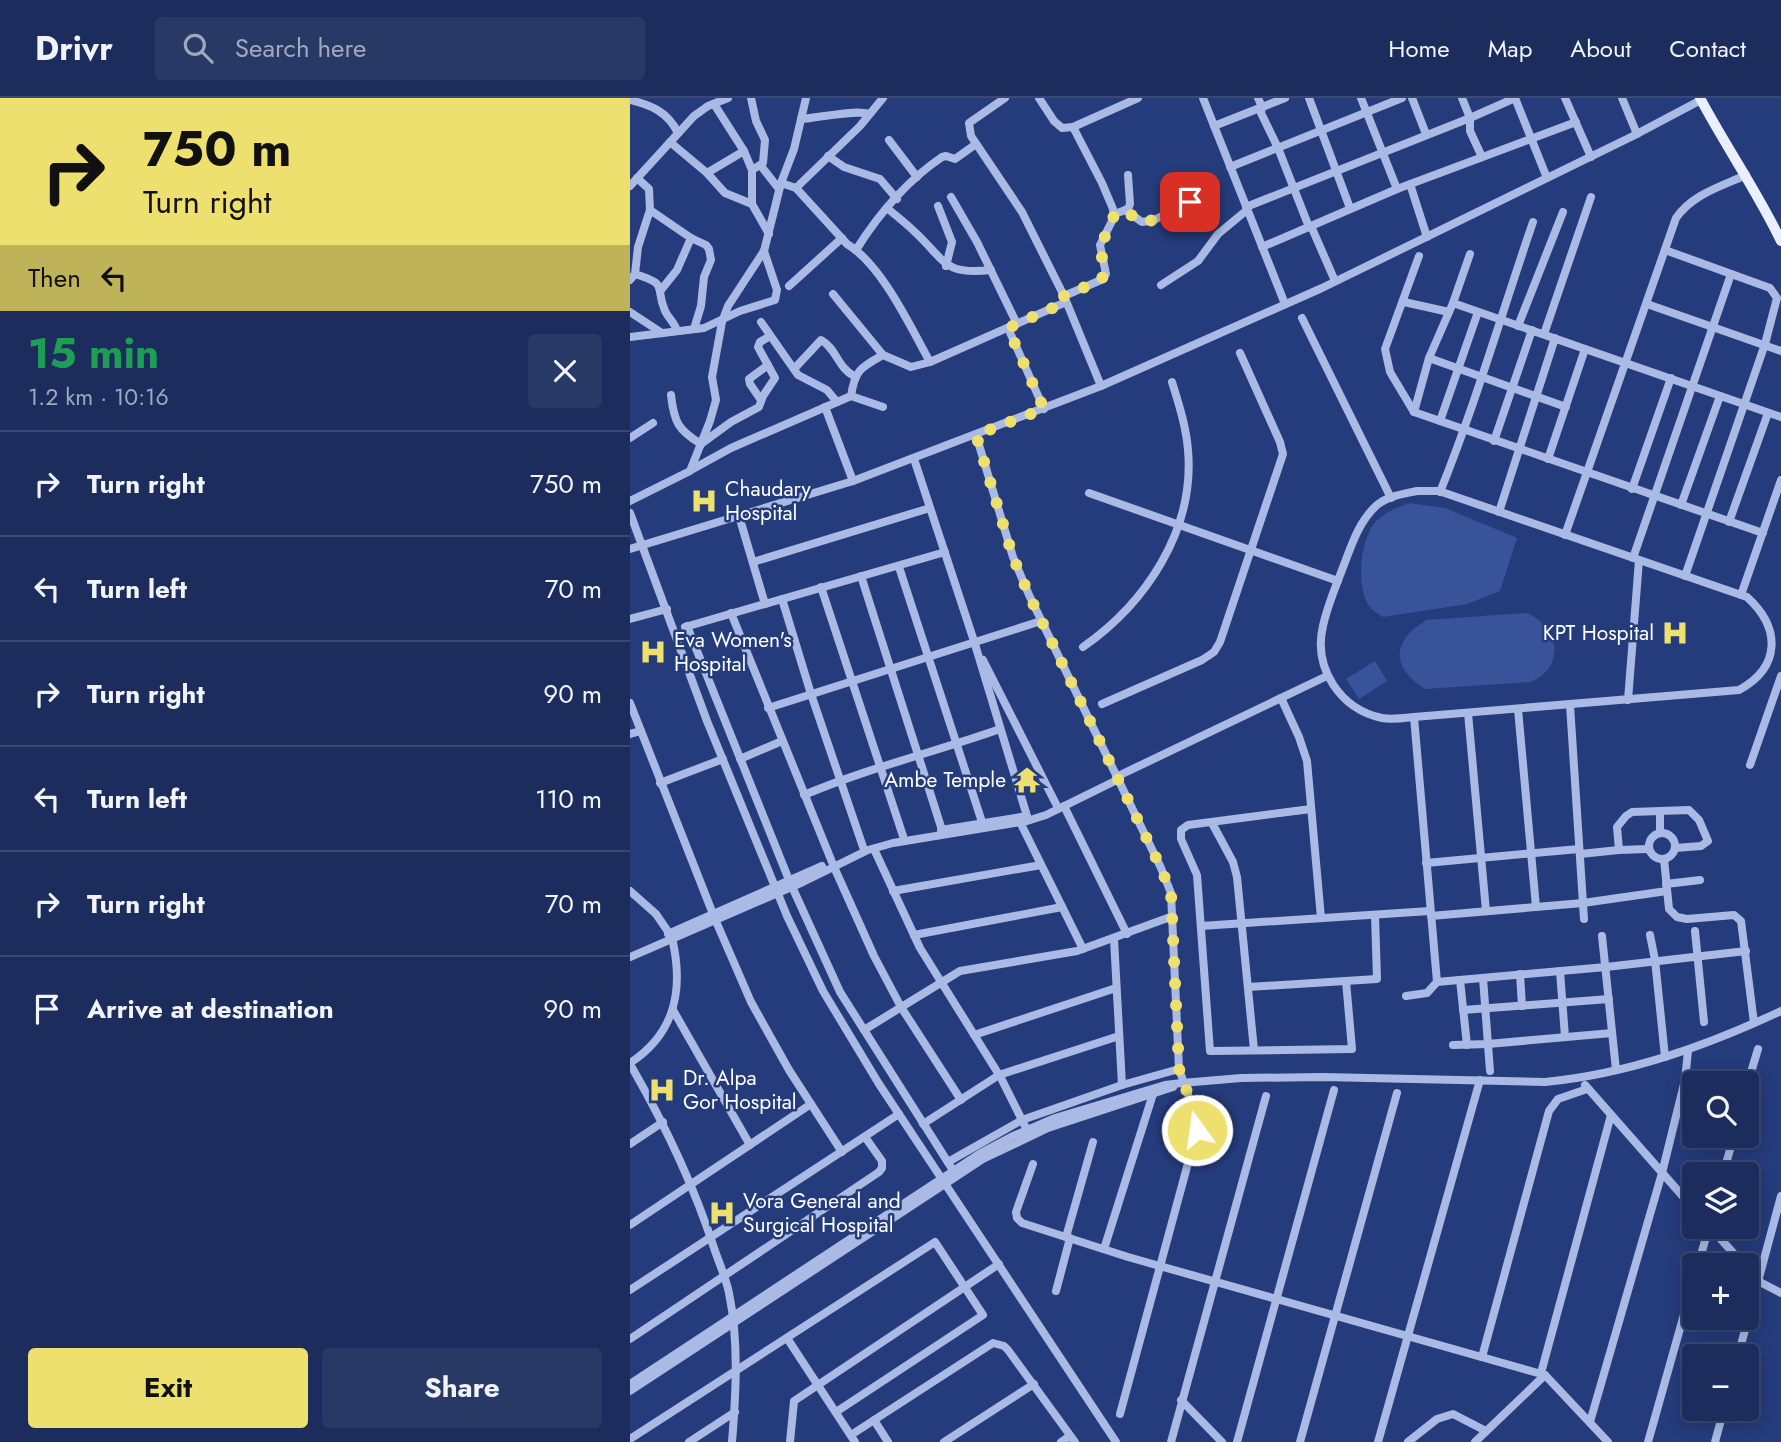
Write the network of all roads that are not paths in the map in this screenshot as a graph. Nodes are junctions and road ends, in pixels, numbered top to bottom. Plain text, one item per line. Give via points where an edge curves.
1 (728, 98) edge
2 (751, 98) edge
3 (806, 98) edge
4 (883, 98) edge
5 (1005, 98) edge
6 (1039, 98) edge
7 (1138, 98) edge
8 (1203, 98) edge
9 (1258, 98) edge
10 (1285, 98) edge
11 (1309, 98) edge
12 (1361, 98) edge
13 (1402, 98) edge
14 (1412, 98) edge
15 (1462, 98) edge
16 (1515, 98) edge
17 (1565, 98) edge
18 (1622, 98) edge
19 (1701, 99) edge
20 (630, 100) edge
21 (708, 102) edge
22 (1262, 107) junction
23 (1366, 112) junction
24 (869, 114) junction
25 (1470, 118) junction
26 (801, 119) junction
27 (1576, 122) junction
28 (1073, 127) junction
29 (1214, 127) junction
30 (1321, 130) junction
31 (678, 133) junction
32 (1426, 134) junction
33 (1637, 134) junction
34 (1532, 139) junction
35 (889, 140) dead end
36 (670, 142) junction
37 (976, 144) junction
38 (1278, 148) junction
39 (744, 151) junction
40 (1382, 152) junction
41 (828, 156) junction
42 (1482, 157) junction
43 (1591, 157) junction
44 (761, 166) junction
45 (1230, 167) junction
46 (752, 170) junction
47 (1337, 170) junction
48 (707, 173) junction
49 (1746, 175) junction
50 (1128, 176) dead end
51 (917, 177) junction
52 (1547, 178) junction
53 (633, 179) edge
54 (1410, 184) junction
55 (780, 186) junction
56 (796, 188) junction
57 (1293, 188) junction
58 (1397, 189) junction
59 (951, 197) dead end
60 (1591, 197) dead end
61 (897, 199) junction
62 (1190, 202) dead end
63 (752, 204) junction
64 (938, 206) dead end
65 (1247, 208) junction
66 (1350, 208) junction
67 (888, 209) junction
68 (650, 210) junction
69 (1125, 211) junction
70 (1563, 212) dead end
71 (1114, 215) junction
72 (1533, 222) dead end
73 (1310, 226) junction
74 (769, 234) junction
75 (1427, 237) junction
76 (691, 238) junction
77 (842, 239) junction
78 (1781, 241) edge
79 (1262, 247) junction
80 (856, 250) junction
81 (1665, 250) junction
82 (764, 251) junction
83 (1470, 254) dead end
84 (1419, 256) dead end
85 (946, 266) junction
86 (991, 270) junction
87 (1731, 274) junction
88 (633, 277) edge
89 (1335, 281) junction
90 (1161, 285) dead end
91 (789, 286) dead end
92 (661, 290) junction
93 (833, 294) dead end
94 (1065, 299) junction
95 (1404, 302) junction
96 (1453, 303) junction
97 (1285, 304) junction
98 (1647, 304) junction
99 (630, 312) edge
100 (1449, 312) junction
101 (1478, 312) junction
102 (724, 318) junction
103 (1302, 318) dead end
104 (1500, 319) junction
105 (761, 322) dead end
106 (1013, 326) junction
107 (1518, 326) junction
108 (1713, 326) junction
109 (694, 329) junction
110 (1532, 330) junction
111 (677, 331) junction
112 (662, 333) junction
113 (1544, 334) junction
114 (770, 336) junction
115 (630, 337) edge
116 (1556, 338) junction
117 (1765, 344) junction
118 (1585, 349) junction
119 (1781, 351) edge
120 (1240, 353) dead end
121 (883, 355) junction
122 (1429, 358) junction
123 (930, 362) junction
124 (1626, 362) junction
125 (768, 365) junction
126 (794, 369) junction
127 (1458, 370) junction
128 (854, 376) junction
129 (1483, 378) junction
130 (1671, 378) junction
131 (1172, 382) dead end
132 (1101, 386) junction
133 (1692, 386) junction
134 (1513, 387) junction
135 (671, 395) dead end
136 (851, 396) junction
137 (1720, 396) junction
138 (1538, 397) junction
139 (761, 400) junction
140 (838, 402) junction
141 (1745, 404) junction
142 (825, 407) junction
143 (883, 407) dead end
144 (1566, 407) junction
145 (1044, 409) junction
146 (1413, 412) junction
147 (1768, 412) junction
148 (1781, 417) edge
149 (1440, 421) junction
150 (653, 423) dead end
151 (1465, 430) junction
152 (976, 435) junction
153 (630, 438) edge
154 (1494, 441) junction
155 (701, 444) junction
156 (1521, 450) junction
157 (914, 459) junction
158 (1548, 459) junction
159 (690, 471) junction
160 (1587, 473) junction
161 (853, 481) junction
162 (1780, 484) edge
163 (1632, 489) junction
164 (1440, 492) junction
165 (1089, 494) dead end
166 (1655, 496) junction
167 (1391, 498) junction
168 (630, 500) edge
169 (1681, 505) junction
170 (930, 508) junction
171 (1499, 512) junction
172 (630, 513) edge
173 (1707, 514) junction
174 (739, 516) junction
175 (1729, 522) junction
176 (1179, 525) junction
177 (1763, 533) junction
178 (1566, 535) junction
179 (643, 547) junction
180 (630, 549) edge
181 (1251, 551) junction
182 (945, 552) junction
183 (1636, 559) junction
184 (753, 562) junction
185 (899, 567) junction
186 (861, 576) junction
187 (1685, 576) junction
188 (1338, 581) junction
189 (821, 587) junction
190 (1741, 596) junction
191 (782, 598) junction
192 (765, 604) junction
193 (667, 609) junction
194 (731, 613) junction
195 (630, 619) edge
196 (1041, 621) junction
197 (687, 626) junction
198 (674, 631) junction
199 (974, 641) junction
200 (1083, 647) dead end
201 (1777, 650) edge
202 (929, 658) junction
203 (891, 668) junction
204 (1327, 676) junction
205 (1781, 676) edge
206 (852, 681) junction
207 (811, 694) junction
208 (1281, 698) junction
209 (1628, 700) junction
210 (630, 703) edge
211 (1102, 704) dead end
212 (1570, 705) junction
213 (768, 708) junction
214 (1518, 709) junction
215 (1468, 713) junction
216 (1415, 717) junction
217 (1000, 729) junction
218 (641, 731) junction
219 (630, 734) edge
220 (782, 741) junction
221 (957, 744) junction
222 (919, 756) junction
223 (723, 759) junction
224 (740, 759) junction
225 (1750, 765) dead end
226 (880, 768) junction
227 (1116, 778) junction
228 (840, 780) junction
229 (660, 783) junction
230 (804, 795) junction
231 (1060, 805) junction
232 (1311, 808) junction
233 (1660, 811) junction
234 (1023, 819) junction
235 (982, 822) junction
236 (1212, 823) junction
237 (942, 830) junction
238 (1660, 832) junction
239 (903, 836) junction
240 (863, 847) junction
241 (1675, 848) junction
242 (874, 849) junction
243 (1648, 849) junction
244 (1619, 850) junction
245 (1580, 852) junction
246 (1531, 854) junction
247 (1481, 858) junction
248 (1664, 859) junction
249 (1426, 863) junction
250 (833, 864) junction
251 (1041, 865) junction
252 (1700, 880) dead end
253 (790, 883) junction
254 (776, 888) junction
255 (1667, 888) junction
256 (630, 891) edge
257 (894, 891) junction
258 (1583, 903) junction
259 (1062, 907) junction
260 (1536, 907) junction
261 (1486, 911) junction
262 (1431, 914) junction
263 (1375, 915) junction
264 (714, 916) junction
265 (1173, 916) junction
266 (1321, 918) junction
267 (1584, 919) dead end
268 (1243, 923) junction
269 (1201, 926) junction
270 (1695, 931) dead end
271 (914, 934) junction
272 (1127, 934) junction
273 (1650, 935) dead end
274 (671, 936) junction
275 (1602, 936) dead end
276 (1114, 939) junction
277 (1083, 949) junction
278 (1746, 950) junction
279 (630, 951) edge
280 (1698, 955) junction
281 (630, 957) edge
282 (1655, 960) junction
283 (1605, 967) junction
284 (1560, 971) junction
285 (1520, 974) junction
286 (1483, 978) junction
287 (1460, 980) junction
288 (1346, 981) junction
289 (941, 982) junction
290 (1437, 982) junction
291 (1248, 987) junction
292 (1116, 988) junction
293 (1406, 996) dead end
294 (1609, 999) junction
295 (1561, 1003) junction
296 (1522, 1006) junction
297 (901, 1007) junction
298 (1485, 1009) junction
299 (673, 1010) junction
300 (1463, 1010) junction
301 (1781, 1010) edge
302 (1704, 1022) dead end
303 (1754, 1023) junction
304 (864, 1030) junction
305 (1612, 1033) junction
306 (974, 1035) junction
307 (1119, 1036) junction
308 (1565, 1037) junction
309 (1488, 1044) junction
310 (1453, 1045) dead end
311 (1467, 1045) junction
312 (1758, 1049) dead end
313 (1254, 1050) junction
314 (1688, 1051) junction
315 (1665, 1057) junction
316 (630, 1064) edge
317 (1179, 1069) junction
318 (1616, 1070) junction
319 (1490, 1071) dead end
320 (1751, 1071) edge
321 (999, 1075) junction
322 (1580, 1079) junction
323 (1480, 1080) junction
324 (1182, 1083) junction
325 (1122, 1085) junction
326 (1587, 1089) junction
327 (1334, 1090) dead end
328 (1397, 1093) dead end
329 (1153, 1094) junction
330 (1266, 1096) dead end
331 (961, 1100) junction
332 (811, 1104) junction
333 (900, 1114) junction
334 (1611, 1115) junction
335 (1022, 1120) junction
336 (663, 1122) junction
337 (923, 1124) junction
338 (1027, 1130) junction
339 (865, 1137) junction
340 (1093, 1142) dead end
341 (630, 1144) edge
342 (750, 1145) junction
343 (842, 1152) junction
344 (948, 1162) junction
345 (1033, 1164) dead end
346 (1662, 1173) junction
347 (955, 1174) junction
348 (943, 1181) junction
349 (691, 1184) junction
350 (1682, 1196) edge
351 (1781, 1196) edge
352 (630, 1225) edge
353 (711, 1237) junction
354 (1068, 1238) junction
355 (1720, 1239) edge
356 (1104, 1249) junction
357 (1732, 1253) edge
358 (999, 1264) junction
359 (1161, 1266) junction
360 (724, 1277) junction
361 (1759, 1277) edge
362 (1214, 1281) junction
363 (1759, 1282) edge
364 (965, 1287) junction
365 (630, 1290) edge
366 (1056, 1291) dead end
367 (1781, 1293) edge
368 (1276, 1299) junction
369 (1335, 1315) junction
370 (732, 1320) junction
371 (1682, 1322) edge
372 (1408, 1336) junction
373 (787, 1338) junction
374 (630, 1339) edge
375 (1482, 1357) junction
376 (736, 1370) junction
377 (1543, 1374) junction
378 (630, 1384) edge
379 (818, 1384) junction
380 (1034, 1384) junction
381 (630, 1391) edge
382 (1181, 1400) junction
383 (735, 1412) junction
384 (836, 1412) junction
385 (1120, 1414) dead end
386 (874, 1420) junction
387 (1721, 1421) edge
388 (1590, 1422) junction
389 (1486, 1431) junction
390 (630, 1439) edge
391 (853, 1439) edge
392 (1072, 1439) edge
393 (689, 1442) edge
394 (732, 1442) edge
395 (790, 1442) edge
396 (888, 1442) edge
397 (944, 1442) edge
398 (1061, 1442) edge
399 (1116, 1442) edge
400 (1171, 1442) edge
401 (1222, 1442) edge
402 (1237, 1442) edge
403 (1300, 1442) edge
404 (1378, 1442) edge
405 (1408, 1442) edge
406 (1475, 1442) edge
407 (1608, 1442) edge
408 (1648, 1442) edge
409 (1715, 1442) edge

1 - 21 street
2 - 44 street via 765,140
3 - 26 street
4 - 24 street
5 - 37 street via 969,123
6 - 28 street via 1062,128
7 - 28 street
8 - 29 street
9 - 22 street
10 - 22 street
11 - 30 street
12 - 23 street
13 - 23 street
14 - 32 street
15 - 25 street
16 - 25 street
16 - 34 street
17 - 27 street
18 - 33 street
19 - 33 street
19 - 49 main road
20 - 31 street via 657,108
21 - 31 street
21 - 39 street
22 - 29 street
22 - 38 street
23 - 30 street
23 - 40 street
24 - 26 street
24 - 41 street
25 - 32 street
25 - 42 street via 1470,131
26 - 55 street
27 - 34 street
27 - 43 street
28 - 71 street
29 - 45 street
30 - 38 street
30 - 47 street
31 - 36 street
32 - 40 street
33 - 43 street
34 - 42 street
34 - 52 street
35 - 51 street
36 - 48 street
36 - 53 street
37 - 51 street via 954,159 942,157
37 - 94 street via 1022,212
38 - 45 street
38 - 57 street
39 - 46 street
39 - 48 street
40 - 47 street
40 - 58 street
41 - 56 street
41 - 61 street via 880,179
42 - 54 street
43 - 52 street
44 - 46 street
44 - 55 street
45 - 65 street
46 - 63 street
47 - 57 street
47 - 66 street
48 - 63 street via 725,193
49 - 78 main road
49 - 81 street via 1686,205 1676,218
50 - 69 street via 1130,204
51 - 61 street
52 - 75 street
53 - 68 street via 649,189
54 - 58 street
54 - 75 street
55 - 56 street
55 - 74 street
56 - 77 street
57 - 65 street
57 - 73 street
58 - 66 street
59 - 86 street
60 - 113 street
61 - 67 street
62 - 69 street via 1142,222
63 - 74 street
64 - 85 street via 952,243
65 - 79 street
65 - 90 street via 1218,234 1198,261
66 - 73 street
67 - 80 street
67 - 85 street
68 - 76 street
68 - 88 street
69 - 71 street
70 - 107 street
71 - 94 street via 1100,245 1106,274
72 - 104 street
73 - 79 street
73 - 89 street
74 - 82 street
75 - 89 street
76 - 92 street via 677,270
76 - 109 street via 706,245 711,255
77 - 80 street
77 - 91 street
79 - 97 street
80 - 123 street via 884,283
81 - 87 street
81 - 98 street
82 - 102 street
82 - 102 street via 777,297
83 - 96 street
84 - 95 street
85 - 86 street via 968,272
86 - 106 street
87 - 108 street
87 - 117 street via 1770,288 1776,295
88 - 92 street via 649,278
89 - 97 street
92 - 111 street via 665,311
93 - 121 street
94 - 106 street
94 - 132 street
95 - 100 street
95 - 146 street via 1385,349 1390,372
96 - 100 street
96 - 101 street
97 - 132 street
98 - 108 street
98 - 124 street
99 - 112 street
100 - 122 street
101 - 104 street
101 - 127 street
102 - 109 street
102 - 155 street via 712,377 716,400
103 - 167 street
104 - 107 street
104 - 129 street
105 - 114 street
106 - 123 street
106 - 145 street
107 - 110 street
108 - 117 street
108 - 133 street
109 - 111 street
110 - 113 street
110 - 134 street
111 - 112 street
112 - 115 street
113 - 116 street
114 - 125 street via 758,347
114 - 126 street
116 - 118 street
116 - 138 street
117 - 119 street
117 - 141 street
118 - 124 street
118 - 144 street
120 - 181 street via 1283,454
121 - 123 street via 911,367
121 - 128 street
122 - 127 street
122 - 146 street
124 - 130 street
124 - 160 street
125 - 139 street via 775,378
125 - 139 street via 749,379
126 - 128 street via 821,340 845,372
126 - 140 street
127 - 129 street
127 - 149 street
128 - 136 street
129 - 134 street
129 - 151 street
130 - 133 street
130 - 163 street
131 - 176 street via 1188,453
132 - 145 street
133 - 137 street
133 - 166 street
134 - 138 street
134 - 154 street
135 - 155 street via 679,427
136 - 140 street
136 - 143 street
137 - 141 street
137 - 169 street
138 - 144 street
138 - 156 street
139 - 155 street via 758,409
140 - 142 street
141 - 147 street
141 - 173 street
142 - 159 street
142 - 161 street
144 - 158 street
145 - 152 street
146 - 149 street
147 - 148 street
147 - 175 street
149 - 151 street
150 - 153 street
151 - 154 street
151 - 164 street
152 - 157 street
152 - 196 street via 1013,557
154 - 156 street
155 - 159 street
156 - 158 street
156 - 171 street
157 - 161 street
157 - 170 street
158 - 160 street
159 - 168 street
160 - 163 street
160 - 178 street
161 - 174 street
162 - 177 street
163 - 166 street
164 - 167 street via 1417,491
164 - 171 street
165 - 176 street
166 - 169 street
166 - 183 street
167 - 188 street via 1363,519
168 - 179 street
169 - 173 street
170 - 182 street
170 - 184 street
171 - 178 street
172 - 179 street
173 - 175 street
173 - 187 street
174 - 179 street
174 - 184 street
175 - 177 street
176 - 181 street
176 - 200 street via 1143,590 1108,629
177 - 190 street
178 - 183 street
179 - 180 street
179 - 193 street
181 - 188 street
181 - 211 street via 1214,652
182 - 185 street
182 - 199 street
183 - 187 street
183 - 209 street
184 - 192 street
185 - 186 street
185 - 202 street
186 - 189 street
186 - 203 street
187 - 190 street
188 - 204 street via 1322,626 1322,662
189 - 191 street
189 - 206 street
190 - 201 street via 1760,608 1768,620
191 - 192 street
191 - 207 street
192 - 194 street
193 - 195 street
193 - 198 street
194 - 197 street
194 - 213 street
196 - 199 street
196 - 227 street
197 - 198 street
197 - 224 street
198 - 223 street
199 - 202 street
199 - 217 street
199 - 231 street
201 - 209 street via 1766,669 1740,690
202 - 203 street
202 - 221 street
203 - 206 street
203 - 222 street
204 - 208 street
204 - 216 street via 1358,709 1385,719
205 - 225 street
206 - 207 street
206 - 226 street
207 - 213 street
207 - 228 street
208 - 227 street
208 - 232 street via 1307,761
209 - 212 street
210 - 218 street
212 - 214 street
212 - 245 street
213 - 220 street
214 - 215 street
214 - 246 street
215 - 216 street
215 - 247 street
216 - 249 street
217 - 221 street
217 - 234 street
218 - 219 street
218 - 229 street
220 - 224 street
220 - 230 street
221 - 222 street
221 - 235 street
222 - 226 street
222 - 237 street
223 - 229 street
223 - 254 street
224 - 253 street
226 - 228 street
226 - 239 street
227 - 231 street
227 - 265 street via 1161,868 1171,893
228 - 230 street
228 - 240 street
229 - 264 street
230 - 250 street
231 - 234 street via 1046,815
231 - 272 street
232 - 236 street
232 - 266 street
233 - 238 street
233 - 241 street via 1689,810 1708,841
233 - 244 street via 1626,816 1617,827
234 - 235 street
234 - 242 street
234 - 251 street
235 - 237 street
236 - 268 street via 1233,862
236 - 269 street via 1183,827 1179,833 1195,867
237 - 239 street
238 - 241 street via 1672,837
238 - 243 street via 1653,835
239 - 240 street
240 - 250 street
241 - 248 street
242 - 250 street
242 - 257 street
243 - 244 street
243 - 248 street
244 - 245 street
245 - 246 street
245 - 258 street
246 - 247 street
246 - 260 street
247 - 249 street
247 - 261 street
248 - 255 street
249 - 262 street
250 - 253 street
250 - 297 street
251 - 257 street
251 - 259 street
252 - 255 street
253 - 254 street
253 - 304 street via 840,992
254 - 264 street
254 - 333 street via 823,991
255 - 258 street
255 - 278 street via 1669,909 1677,917 1736,915
256 - 274 street via 656,914
257 - 271 street
258 - 260 street
258 - 267 street
259 - 271 street
259 - 277 street
260 - 261 street
261 - 262 street
262 - 263 street
262 - 290 street
263 - 266 street
263 - 288 street via 1378,978
264 - 274 street
264 - 332 street via 751,1002
265 - 272 street
265 - 317 street
266 - 268 street
268 - 269 street
268 - 291 street
269 - 313 street via 1210,1051
270 - 280 street
271 - 289 street
272 - 276 street
273 - 282 street
274 - 279 street
274 - 281 street
274 - 299 street via 678,964
275 - 283 street
276 - 277 street
276 - 292 street
277 - 289 street via 960,971
278 - 280 street
278 - 303 street
280 - 282 street
280 - 302 street
282 - 283 street
282 - 315 street
283 - 284 street
283 - 294 street
284 - 285 street
284 - 295 street
285 - 286 street
285 - 296 street
286 - 287 street
286 - 298 street
287 - 290 street
287 - 300 street
288 - 291 street
288 - 313 street via 1352,1049
289 - 297 street
289 - 306 street
290 - 293 street via 1427,993
291 - 313 street
292 - 306 street
292 - 307 street
294 - 295 street
294 - 305 street
295 - 296 street
295 - 308 street
296 - 298 street
297 - 304 street
297 - 331 street
298 - 300 street
298 - 309 street
299 - 316 street via 654,1043
299 - 342 street
300 - 311 street
301 - 303 street
303 - 314 street
304 - 337 street
305 - 308 street
305 - 318 street
306 - 321 street
307 - 321 street
307 - 325 street
308 - 309 street
309 - 311 street
309 - 319 street
310 - 311 street
312 - 320 street
314 - 315 street
314 - 346 street
315 - 318 street
316 - 336 street
317 - 324 street
317 - 325 street
318 - 322 street
321 - 331 street
321 - 335 street
322 - 323 street
322 - 326 street
323 - 324 street via 1254,1077
323 - 372 street
324 - 329 street
324 - 338 street via 1108,1101
324 - 359 street via 1197,1130
325 - 335 street
326 - 334 street
326 - 375 street via 1558,1100 1549,1111
327 - 368 street
328 - 369 street
329 - 347 street via 1048,1128
329 - 356 street
330 - 362 street
331 - 337 street
332 - 342 street
332 - 343 street
333 - 339 street
333 - 348 street
334 - 346 street
334 - 377 street
335 - 338 street
335 - 344 street
336 - 341 street
336 - 349 street
337 - 344 street
338 - 347 street
339 - 343 street
339 - 360 street via 882,1161 879,1172
340 - 354 street
342 - 349 street
343 - 353 street
344 - 347 street
345 - 354 street via 1017,1219
346 - 350 street
346 - 388 street
347 - 348 street
348 - 358 street
348 - 370 street
349 - 352 street
349 - 353 street
351 - 361 street
353 - 360 street
353 - 365 street
354 - 356 street
354 - 366 street
355 - 357 street
356 - 359 street
358 - 364 street
358 - 399 street
359 - 362 street
359 - 385 street
360 - 370 street
360 - 374 street
362 - 368 street
362 - 382 street
363 - 367 street
364 - 373 street via 935,1242
364 - 379 street
364 - 384 street via 983,1315
368 - 369 street
368 - 402 street
369 - 372 street
369 - 403 street
370 - 376 street
370 - 378 street
370 - 381 street
371 - 408 street
372 - 375 street
372 - 404 street
373 - 376 street
373 - 379 street
375 - 377 street
376 - 383 street
376 - 390 street
377 - 388 street
377 - 389 street
379 - 384 street
379 - 395 street via 794,1401
380 - 386 street via 1004,1346 993,1343
380 - 392 street
380 - 397 street
382 - 400 street
382 - 401 street
383 - 393 street
383 - 394 street
384 - 391 street
386 - 391 street
386 - 396 street
387 - 409 street
388 - 407 street
389 - 405 street via 1453,1414 1437,1419
389 - 406 street
392 - 398 street

